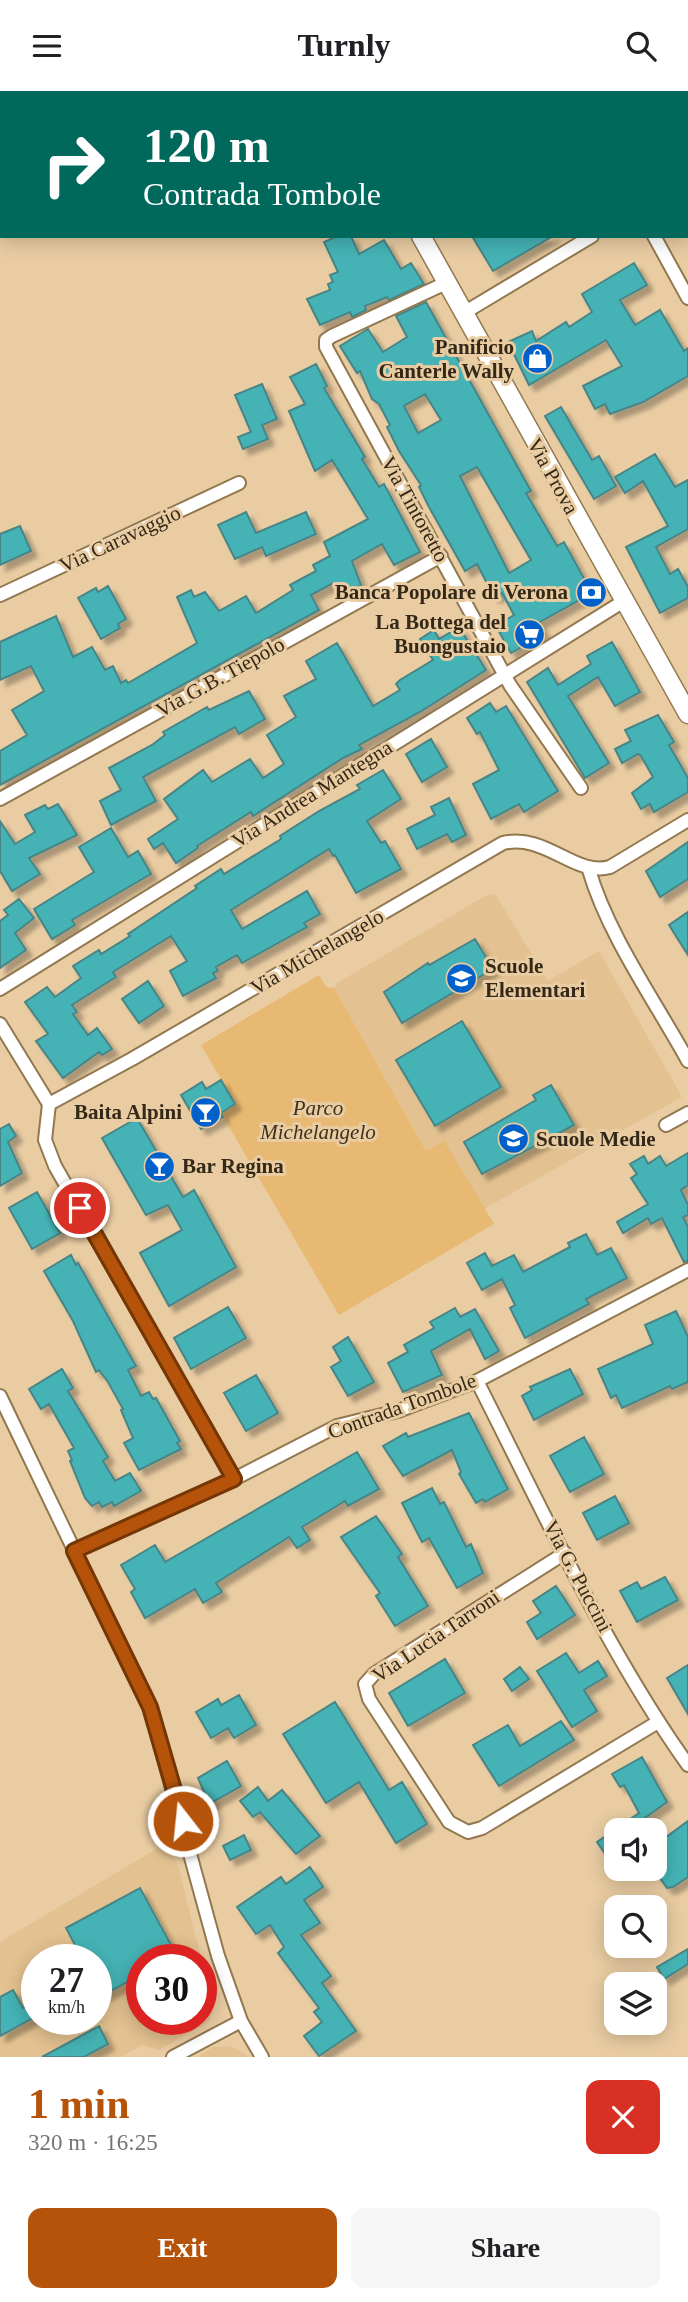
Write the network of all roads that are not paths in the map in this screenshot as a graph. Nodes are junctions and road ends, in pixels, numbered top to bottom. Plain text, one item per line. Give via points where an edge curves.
1 (422, 238) edge
2 (589, 238) edge
3 (655, 238) edge
4 (446, 283) junction
5 (688, 298) edge
6 (462, 314) junction
7 (239, 483) dead end
8 (441, 556) junction
9 (0, 595) edge
10 (624, 601) junction
11 (504, 674) junction
12 (688, 714) edge
13 (581, 788) dead end
14 (0, 799) edge
15 (688, 820) edge
16 (589, 870) junction
17 (0, 989) edge
18 (0, 1024) edge
19 (688, 1061) edge
20 (48, 1104) junction
21 (688, 1113) edge
22 (666, 1125) dead end
23 (688, 1270) edge
24 (477, 1381) junction
25 (0, 1396) edge
26 (234, 1479) junction
27 (74, 1551) junction
28 (565, 1553) junction
29 (658, 1722) junction
30 (688, 1765) edge
31 (241, 2021) junction
32 (173, 2057) edge
33 (262, 2057) edge

1 - 4 main road, Via Prova
2 - 6 street
3 - 5 street
4 - 6 main road, Via Prova
4 - 8 street, Via Tintoretto via 326,340
6 - 10 main road, Via Prova
7 - 9 street, Via Caravaggio
8 - 11 street, Via Tintoretto
8 - 14 street, Via G.B. Tiepolo
10 - 11 street, Via Andrea Mantegna
10 - 12 main road, Via Prova
11 - 13 street, Via Tintoretto
11 - 17 street, Via Andrea Mantegna
15 - 16 street via 610,867
16 - 19 street via 614,929
16 - 20 street, Via Michelangelo via 530,842 503,843
18 - 20 street
20 - 26 street via 45,1140 55,1166
21 - 22 street
23 - 24 street, Contrada Tombole
24 - 26 street, Contrada Tombole via 398,1411 337,1426
24 - 28 street, Via G. Puccini
25 - 27 street
26 - 27 street, Contrada Tombole
27 - 31 street via 150,1707
28 - 29 street, Via G. Puccini
28 - 29 street, Via Lucia Tarroni via 374,1674 365,1684 369,1699 449,1822 468,1832 482,1828
29 - 30 street, Via G. Puccini
31 - 32 street
31 - 33 street

